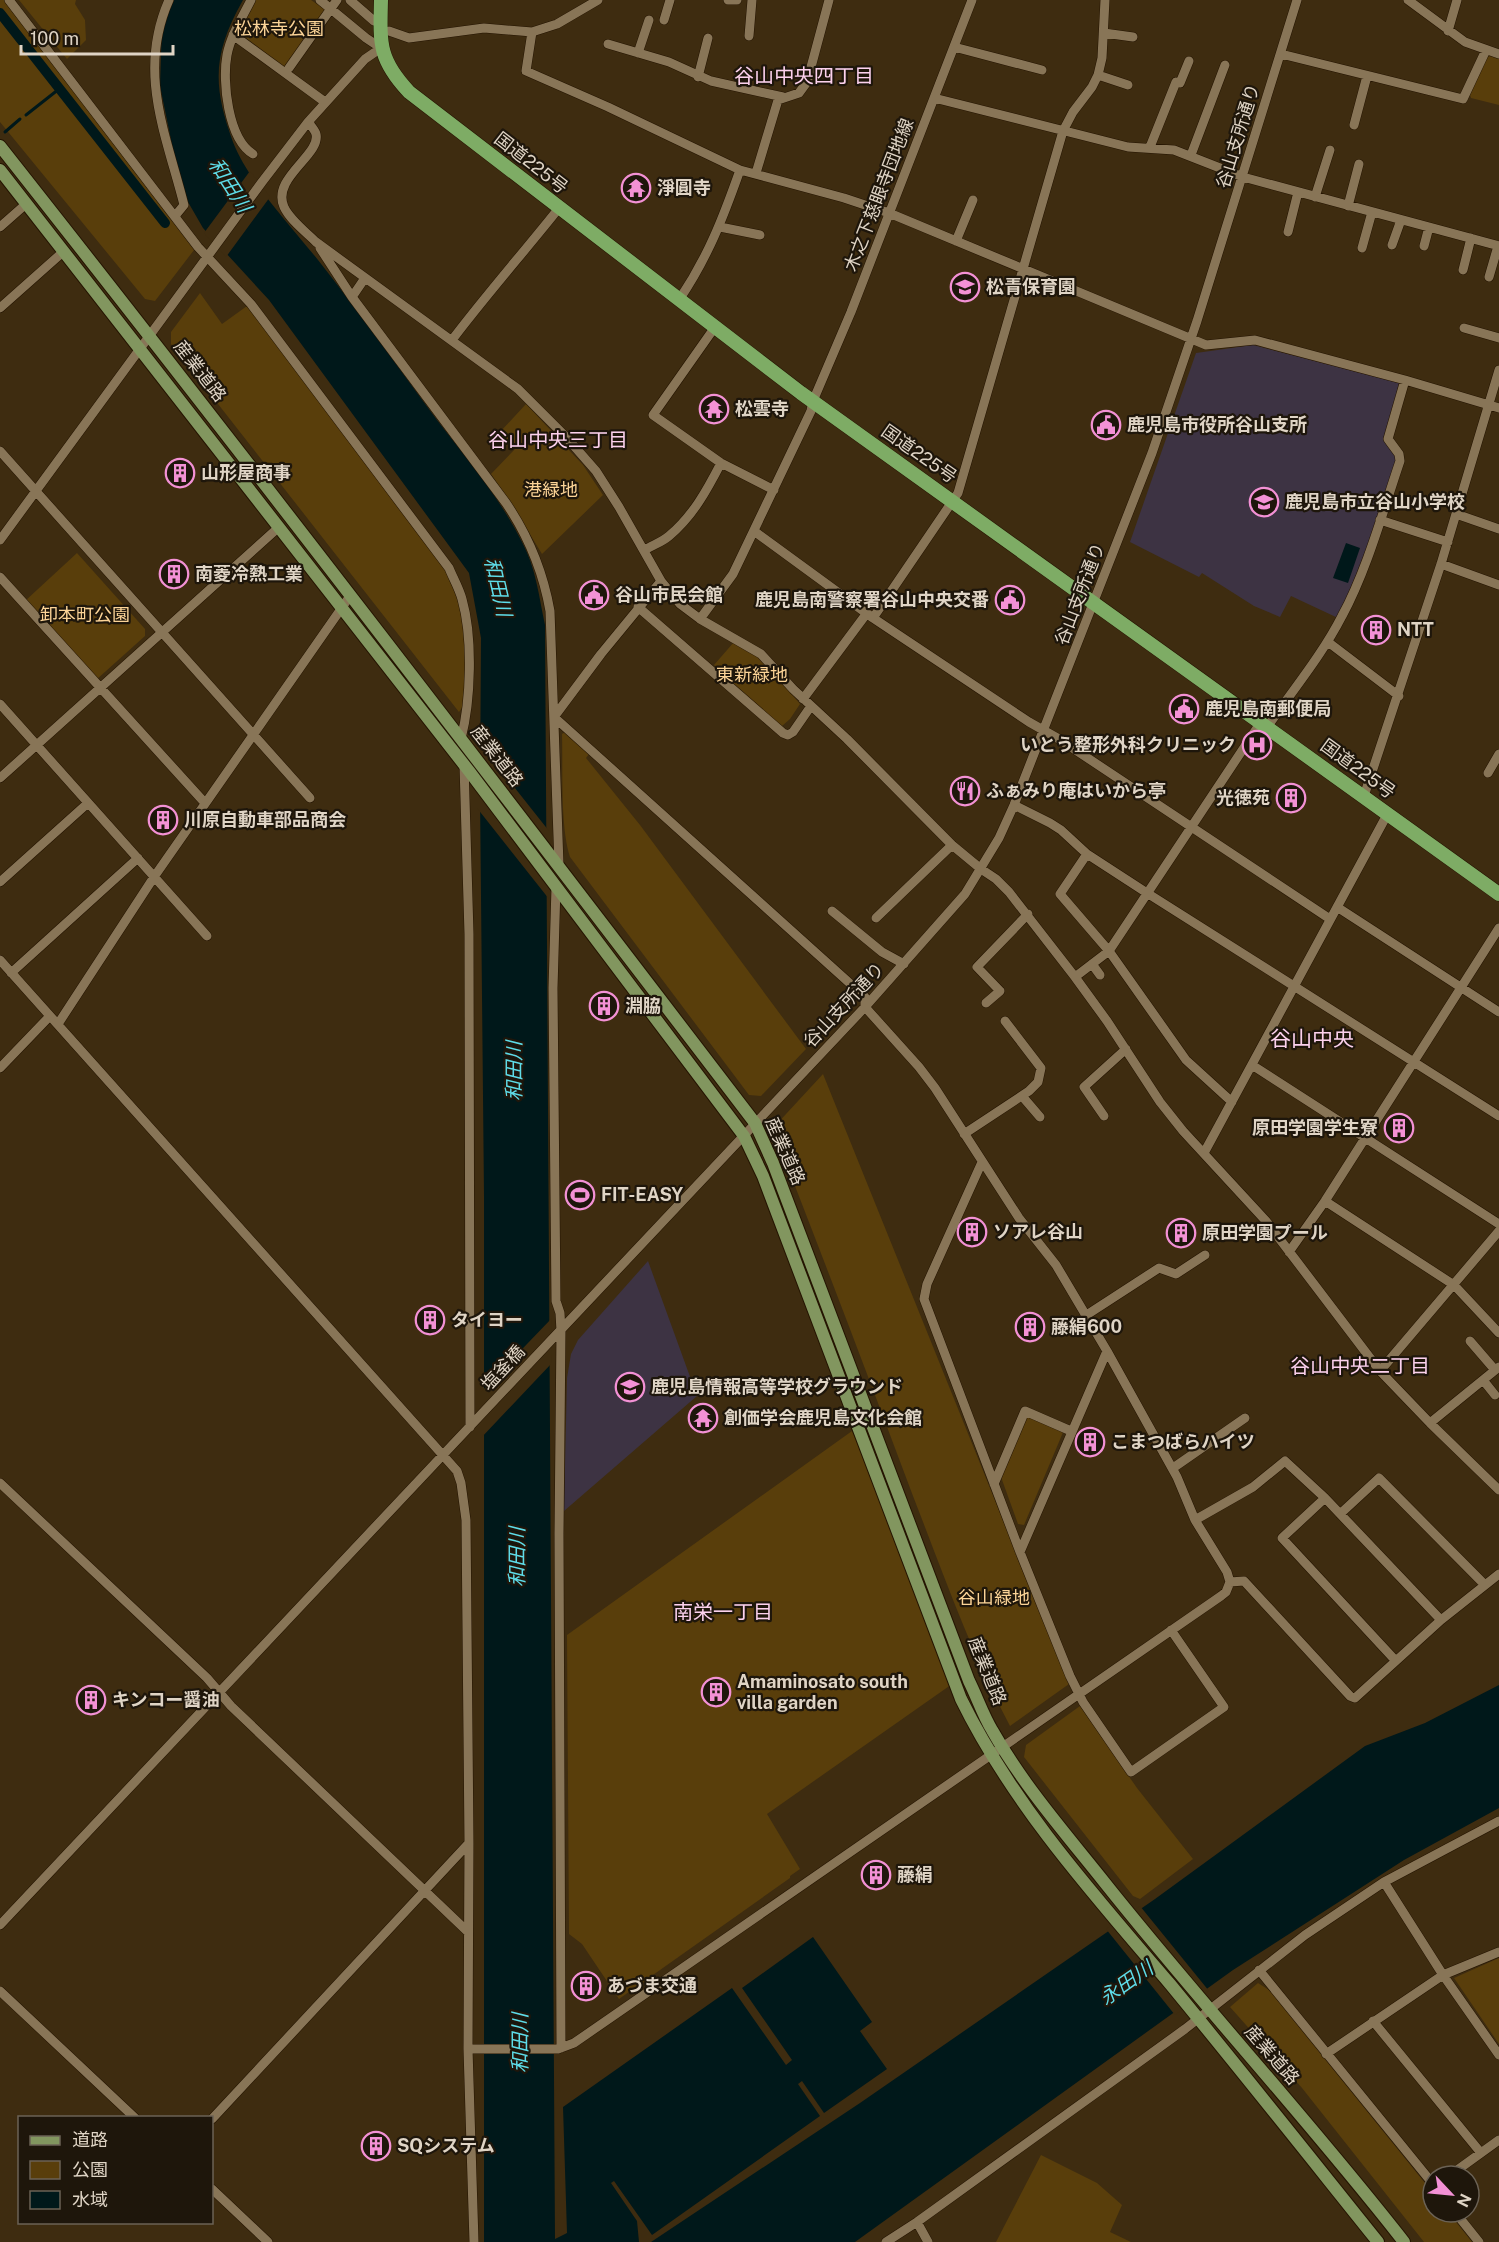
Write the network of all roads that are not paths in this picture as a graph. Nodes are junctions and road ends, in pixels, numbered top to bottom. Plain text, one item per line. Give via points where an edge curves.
1 (9, 0) edge
2 (169, 0) edge
3 (251, 0) edge
4 (320, 0) edge
5 (337, 0) edge
6 (350, 0) edge
7 (381, 0) edge
8 (598, 0) edge
9 (670, 0) edge
10 (728, 0) edge
11 (737, 0) edge
12 (752, 0) edge
13 (829, 0) edge
14 (972, 0) edge
15 (1105, 0) edge
16 (1297, 0) edge
17 (1408, 0) edge
18 (1457, 0) edge
19 (331, 8) junction
20 (649, 20) dead end
21 (664, 20) dead end
22 (374, 21) dead end
23 (389, 31) dead end
24 (1449, 31) junction
25 (532, 32) junction
26 (1104, 33) junction
27 (233, 35) junction
28 (748, 36) dead end
29 (1133, 37) dead end
30 (708, 38) dead end
31 (608, 44) dead end
32 (954, 47) junction
33 (381, 48) junction
34 (1486, 50) junction
35 (639, 53) junction
36 (1281, 54) junction
37 (1499, 54) edge
38 (1188, 61) dead end
39 (1225, 65) dead end
40 (289, 68) dead end
41 (1042, 70) dead end
42 (1098, 75) junction
43 (1367, 76) junction
44 (698, 77) junction
45 (1128, 85) dead end
46 (783, 97) junction
47 (934, 98) junction
48 (325, 102) junction
49 (308, 122) junction
50 (1354, 125) dead end
51 (1063, 131) junction
52 (0, 146) edge
53 (1150, 147) junction
54 (1330, 150) dead end
55 (253, 154) dead end
56 (1191, 155) junction
57 (1359, 164) dead end
58 (0, 170) edge
59 (740, 170) junction
60 (756, 173) junction
61 (1243, 177) junction
62 (1298, 192) junction
63 (1315, 197) junction
64 (973, 200) dead end
65 (26, 204) junction
66 (1348, 206) junction
67 (559, 208) junction
68 (1372, 212) junction
69 (889, 213) junction
70 (175, 216) junction
71 (1401, 220) junction
72 (720, 226) junction
73 (0, 227) edge
74 (1429, 227) junction
75 (1288, 232) dead end
76 (760, 235) dead end
77 (1472, 238) junction
78 (956, 241) junction
79 (316, 242) junction
80 (1392, 245) dead end
81 (1424, 246) dead end
82 (1498, 246) edge
83 (1362, 248) dead end
84 (63, 252) junction
85 (208, 257) junction
86 (1024, 270) junction
87 (1462, 270) dead end
88 (1489, 277) dead end
89 (365, 278) junction
90 (352, 297) junction
91 (680, 300) junction
92 (0, 308) edge
93 (715, 327) junction
94 (1464, 328) dead end
95 (150, 337) junction
96 (1499, 338) edge
97 (452, 340) junction
98 (1190, 340) junction
99 (140, 350) junction
100 (1499, 370) edge
101 (1405, 380) junction
102 (813, 401) junction
103 (1489, 405) junction
104 (1499, 408) edge
105 (0, 451) edge
106 (722, 463) junction
107 (36, 490) junction
108 (774, 490) junction
109 (954, 501) junction
110 (1456, 514) junction
111 (1380, 520) junction
112 (279, 527) junction
113 (1499, 529) edge
114 (754, 531) junction
115 (0, 540) edge
116 (1448, 542) junction
117 (645, 550) junction
118 (1441, 564) junction
119 (0, 577) edge
120 (661, 581) junction
121 (1499, 585) edge
122 (350, 596) junction
123 (1095, 603) junction
124 (638, 607) junction
125 (341, 608) junction
126 (870, 615) junction
127 (700, 619) junction
128 (163, 632) junction
129 (1328, 642) junction
130 (100, 688) junction
131 (1399, 696) junction
132 (802, 699) junction
133 (0, 704) edge
134 (811, 706) junction
135 (554, 717) junction
136 (1264, 724) junction
137 (1044, 730) junction
138 (253, 734) junction
139 (461, 739) junction
140 (37, 745) junction
141 (1499, 754) edge
142 (466, 768) junction
143 (1488, 773) dead end
144 (0, 778) edge
145 (1364, 796) junction
146 (310, 798) dead end
147 (88, 803) junction
148 (205, 803) junction
149 (1014, 805) junction
150 (1388, 813) junction
151 (1191, 827) junction
152 (952, 845) junction
153 (1087, 854) junction
154 (138, 858) junction
155 (555, 860) junction
156 (981, 869) junction
157 (154, 877) junction
158 (0, 882) edge
159 (554, 883) junction
160 (1498, 890) edge
161 (1147, 893) junction
162 (1336, 907) junction
163 (832, 911) dead end
164 (1028, 914) junction
165 (876, 918) dead end
166 (1330, 919) junction
167 (1499, 928) edge
168 (207, 936) dead end
169 (1109, 951) junction
170 (0, 960) edge
171 (904, 963) junction
172 (1092, 964) junction
173 (11, 973) junction
174 (1100, 975) dead end
175 (1075, 977) junction
176 (1462, 987) junction
177 (1294, 988) junction
178 (986, 1003) dead end
179 (865, 1007) junction
180 (1499, 1012) edge
181 (50, 1016) junction
182 (1005, 1021) dead end
183 (57, 1024) junction
184 (1126, 1049) junction
185 (1413, 1063) junction
186 (1252, 1065) junction
187 (0, 1068) edge
188 (1022, 1096) junction
189 (1232, 1102) junction
190 (1104, 1116) dead end
191 (1499, 1116) edge
192 (1040, 1117) dead end
193 (755, 1123) junction
194 (964, 1134) junction
195 (744, 1136) junction
196 (1364, 1138) junction
197 (1204, 1153) junction
198 (982, 1162) junction
199 (1325, 1201) junction
200 (1499, 1224) edge
201 (1499, 1231) edge
202 (1289, 1252) junction
203 (1205, 1255) dead end
204 (1454, 1285) junction
205 (1085, 1316) junction
206 (561, 1331) junction
207 (1499, 1333) edge
208 (1470, 1341) dead end
209 (1107, 1351) junction
210 (1497, 1368) edge
211 (1380, 1371) junction
212 (1482, 1380) junction
213 (1495, 1395) dead end
214 (1245, 1418) dead end
215 (1430, 1423) junction
216 (472, 1425) junction
217 (1071, 1431) junction
218 (444, 1454) junction
219 (1173, 1468) junction
220 (0, 1483) edge
221 (994, 1484) junction
222 (1499, 1490) edge
223 (1324, 1498) junction
224 (1340, 1514) junction
225 (1195, 1520) junction
226 (1020, 1552) junction
227 (1499, 1574) edge
228 (1230, 1582) junction
229 (1485, 1585) junction
230 (1441, 1620) junction
231 (1171, 1630) junction
232 (1395, 1660) junction
233 (219, 1692) junction
234 (1078, 1693) junction
235 (1002, 1746) junction
236 (991, 1755) junction
237 (1499, 1821) edge
238 (469, 1843) junction
239 (1383, 1882) junction
240 (424, 1890) junction
241 (0, 1925) edge
242 (468, 1932) junction
243 (1499, 1952) edge
244 (1259, 1970) junction
245 (1443, 1976) junction
246 (0, 1991) edge
247 (1205, 2006) junction
248 (1194, 2014) junction
249 (1373, 2021) junction
250 (560, 2048) junction
251 (468, 2049) junction
252 (1326, 2054) junction
253 (1499, 2055) edge
254 (133, 2116) edge
255 (213, 2117) edge
256 (1499, 2140) edge
257 (1480, 2153) junction
258 (1465, 2164) edge
259 (1421, 2169) edge
260 (213, 2190) edge
261 (917, 2222) junction
262 (1465, 2224) edge
263 (267, 2242) edge
264 (474, 2242) edge
265 (886, 2242) edge
266 (928, 2242) edge
267 (1378, 2242) edge
268 (1404, 2242) edge
269 (1479, 2242) edge

1 - 70 street
2 - 70 street via 158,34 154,75 167,150 184,205
3 - 27 street
4 - 19 street
5 - 19 street
6 - 22 street
7 - 33 highway, 国道225号
8 - 25 street via 557,24
9 - 21 street
10 - 11 street
12 - 28 street
13 - 46 street via 807,82 799,93
14 - 32 street, 木之下慈眼寺団地線
15 - 26 street
16 - 36 street, 谷山支所通り
17 - 24 street
18 - 24 street
19 - 33 street
19 - 40 street
20 - 35 street
23 - 25 street via 409,38 483,28
24 - 34 street
25 - 59 street via 526,71
26 - 29 street
26 - 42 street
27 - 48 street
27 - 55 street via 226,57 229,111 238,137
30 - 44 street
31 - 35 street
32 - 41 street
32 - 47 street, 木之下慈眼寺団地線
33 - 48 street via 364,59
33 - 67 highway, 国道225号 via 395,77 409,92
34 - 37 street
34 - 43 street via 1463,99
35 - 44 street
36 - 43 street
36 - 61 street, 谷山支所通り
38 - 53 street
39 - 56 street
42 - 45 street
42 - 51 street
43 - 50 street
44 - 46 street
46 - 60 street via 775,106
47 - 51 street
47 - 69 street, 木之下慈眼寺団地線
48 - 49 street
49 - 79 street via 316,132 315,143 287,182 282,200 290,215
49 - 85 street
51 - 53 street via 1128,147
51 - 86 street
52 - 95 main road, 産業道路
53 - 56 street
54 - 63 street
56 - 61 street
57 - 66 street
58 - 65 main road, 産業道路
59 - 60 street
59 - 72 street
60 - 69 street
61 - 62 street
61 - 98 street, 谷山支所通り
62 - 63 street
62 - 75 street
63 - 66 street
64 - 78 street
65 - 73 street
65 - 84 main road, 産業道路
66 - 68 street
67 - 91 highway, 国道225号
67 - 97 street
68 - 71 street
68 - 83 street
69 - 78 street
69 - 102 street, 木之下慈眼寺団地線
70 - 85 street
71 - 74 street
71 - 80 street
72 - 76 street
72 - 91 street
74 - 77 street
74 - 81 street
77 - 82 street
77 - 87 street
78 - 86 street
79 - 89 street
79 - 90 street
82 - 88 street
84 - 92 street
84 - 99 main road, 産業道路
85 - 95 street
85 - 139 street via 251,304 449,568 461,596 469,635 467,717
86 - 98 street
86 - 109 street
89 - 90 street
89 - 97 street
90 - 135 street via 529,539 550,611
91 - 93 highway, 国道225号
93 - 102 highway, 国道225号
93 - 106 street via 653,415
94 - 96 street
95 - 99 street
95 - 122 main road, 産業道路
97 - 117 street via 518,389 585,457
98 - 101 street via 1215,345 1255,340
98 - 123 street, 谷山支所通り
99 - 107 street
99 - 112 main road, 産業道路
100 - 103 street
101 - 103 street
101 - 111 street via 1388,439 1400,461
102 - 108 street, 木之下慈眼寺団地線
102 - 109 highway, 国道225号
103 - 104 street
103 - 110 street
105 - 107 street
106 - 108 street
106 - 117 street via 685,519 668,537
107 - 115 street
107 - 128 street
108 - 114 street, 木之下慈眼寺団地線
109 - 123 highway, 国道225号
109 - 126 street
110 - 113 street
110 - 116 street
111 - 116 street
111 - 129 street via 1344,614
112 - 125 main road, 産業道路
112 - 128 street
114 - 126 street
114 - 127 street, 木之下慈眼寺団地線 via 733,574
116 - 118 street
117 - 120 street
118 - 121 street
118 - 131 street
119 - 130 street
120 - 124 street
120 - 127 street via 680,604
122 - 125 street
122 - 139 main road, 産業道路
123 - 136 highway, 国道225号
123 - 137 street, 谷山支所通り
124 - 134 street via 783,733 793,732
124 - 135 street
125 - 138 street
125 - 142 main road, 産業道路
126 - 132 street
126 - 137 street
127 - 132 street via 760,654
128 - 130 street
128 - 138 street
129 - 131 street
129 - 136 street
130 - 140 street
130 - 148 street
131 - 145 street
132 - 134 street
133 - 140 street
134 - 152 street
135 - 155 street
135 - 179 street via 862,994
136 - 145 highway, 国道225号
136 - 151 street
137 - 149 street, 谷山支所通り
137 - 151 street
138 - 146 street
138 - 148 street
139 - 155 main road, 産業道路
140 - 144 street
140 - 147 street
141 - 143 street
142 - 159 main road, 産業道路
142 - 216 street
145 - 150 highway, 国道225号
147 - 154 street
147 - 158 street
148 - 157 street
149 - 153 street via 1061,830
149 - 156 street, 谷山支所通り
150 - 160 highway, 国道225号
150 - 162 street
151 - 161 street
151 - 166 street
152 - 156 street
152 - 165 street
153 - 161 street
153 - 169 street via 1060,894
154 - 157 street
154 - 173 street
155 - 193 main road, 産業道路
156 - 164 street via 996,879
156 - 171 street, 谷山支所通り via 951,911
157 - 168 street
157 - 183 street
159 - 195 main road, 産業道路
159 - 206 street via 556,1289
161 - 169 street
161 - 177 street
162 - 166 street
162 - 176 street
163 - 171 street via 882,952
164 - 175 street
164 - 178 street via 977,967 1000,991
166 - 177 street
167 - 176 street
169 - 172 street
169 - 189 street via 1185,1060
170 - 173 street
171 - 179 street, 谷山支所通り
172 - 174 street
172 - 175 street
173 - 181 street
175 - 184 street
176 - 180 street
176 - 185 street
177 - 185 street
177 - 186 street
179 - 193 street, 谷山支所通り
179 - 194 street via 919,1067
181 - 183 street
181 - 187 street
182 - 188 street via 1041,1068 1036,1085
183 - 218 street
184 - 190 street via 1084,1087
184 - 197 street via 1160,1102
185 - 191 street
185 - 196 street
186 - 189 street
186 - 196 street
188 - 192 street
188 - 194 street
189 - 197 street
193 - 195 street, 谷山支所通り
193 - 235 main road, 産業道路 via 969,1680
194 - 198 street
195 - 206 street, 塩釜橋
195 - 236 main road, 産業道路 via 761,1169 961,1699
196 - 199 street
196 - 200 street
197 - 202 street
198 - 205 street via 1056,1265
198 - 221 street via 923,1295
199 - 202 street
199 - 204 street
201 - 204 street
202 - 211 street
203 - 205 street via 1176,1274 1159,1268
204 - 207 street
204 - 211 street
205 - 209 street
206 - 216 street, 塩釜橋
206 - 250 street
208 - 210 street
209 - 217 street
209 - 219 street
210 - 212 street
211 - 215 street
212 - 213 street
212 - 215 street
214 - 219 street
215 - 222 street
216 - 218 street, 塩釜橋
217 - 221 street via 1025,1411
217 - 226 street
218 - 233 street, 塩釜橋
218 - 238 street via 461,1483 466,1520
219 - 225 street
220 - 233 street
221 - 226 street
223 - 224 street
223 - 225 street via 1285,1461 1253,1487
223 - 232 street via 1282,1538
224 - 229 street via 1378,1478
224 - 230 street
225 - 228 street
226 - 234 street
227 - 229 street
228 - 231 street via 1226,1592
228 - 232 street via 1244,1581 1353,1698
229 - 230 street
230 - 232 street
231 - 234 street
231 - 234 street via 1224,1707 1131,1772
233 - 240 street
233 - 241 street, 塩釜橋
234 - 235 street
235 - 236 street
235 - 247 main road, 産業道路 via 1035,1794
236 - 248 main road, 産業道路 via 1046,1833
236 - 250 street via 574,2043
237 - 239 street
238 - 240 street
238 - 242 street
239 - 244 street
239 - 245 street
240 - 242 street
240 - 255 street
242 - 251 street
243 - 245 street
244 - 247 street
244 - 252 street
245 - 249 street
245 - 253 street
246 - 254 street
247 - 248 street
247 - 268 main road, 産業道路
248 - 261 street
248 - 267 main road, 産業道路
249 - 252 street
249 - 257 street
250 - 251 street
251 - 264 street
252 - 259 street
256 - 257 street
257 - 258 street
260 - 263 street
261 - 265 street
261 - 266 street
262 - 269 street

